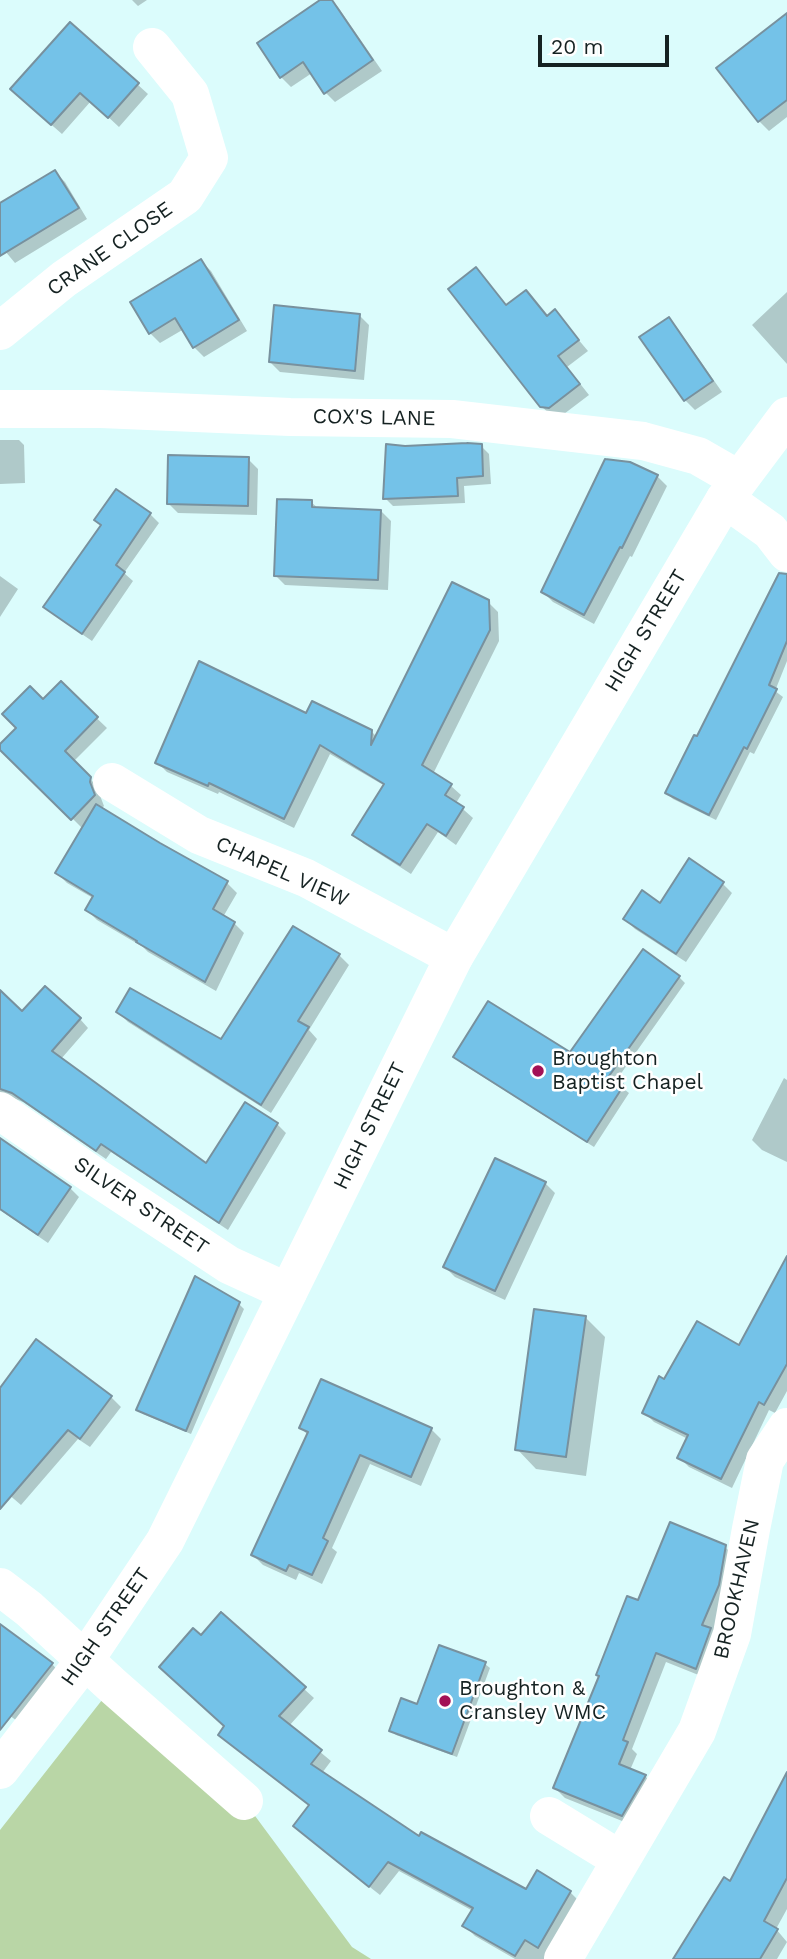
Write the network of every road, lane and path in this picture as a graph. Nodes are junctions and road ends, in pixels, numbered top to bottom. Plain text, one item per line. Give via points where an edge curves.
1 (152, 47) dead end
2 (0, 331) edge
3 (0, 409) edge
4 (787, 416) edge
5 (731, 489) junction
6 (787, 553) edge
7 (112, 782) dead end
8 (454, 957) junction
9 (0, 1111) edge
10 (288, 1292) junction
11 (787, 1427) edge
12 (0, 1587) edge
13 (85, 1660) junction
14 (0, 1770) edge
15 (244, 1801) dead end
16 (549, 1816) dead end
17 (621, 1860) junction
18 (563, 1959) edge

1 - 2 street, CRANE CLOSE via 190,94 209,158 185,197 64,279
3 - 5 street, COX'S LANE via 452,419 643,441 698,456
4 - 5 street, HIGH STREET
5 - 6 street, COX'S LANE
5 - 8 street, HIGH STREET
7 - 8 street, CHAPEL VIEW via 199,835 306,878
8 - 10 street, HIGH STREET
9 - 10 street, SILVER STREET via 229,1265
10 - 13 street, HIGH STREET via 165,1541
11 - 17 street, BROOKHAVEN via 765,1460 732,1634 697,1731
12 - 13 street
13 - 14 street, HIGH STREET
13 - 15 street
16 - 17 street
17 - 18 street, BROOKHAVEN

